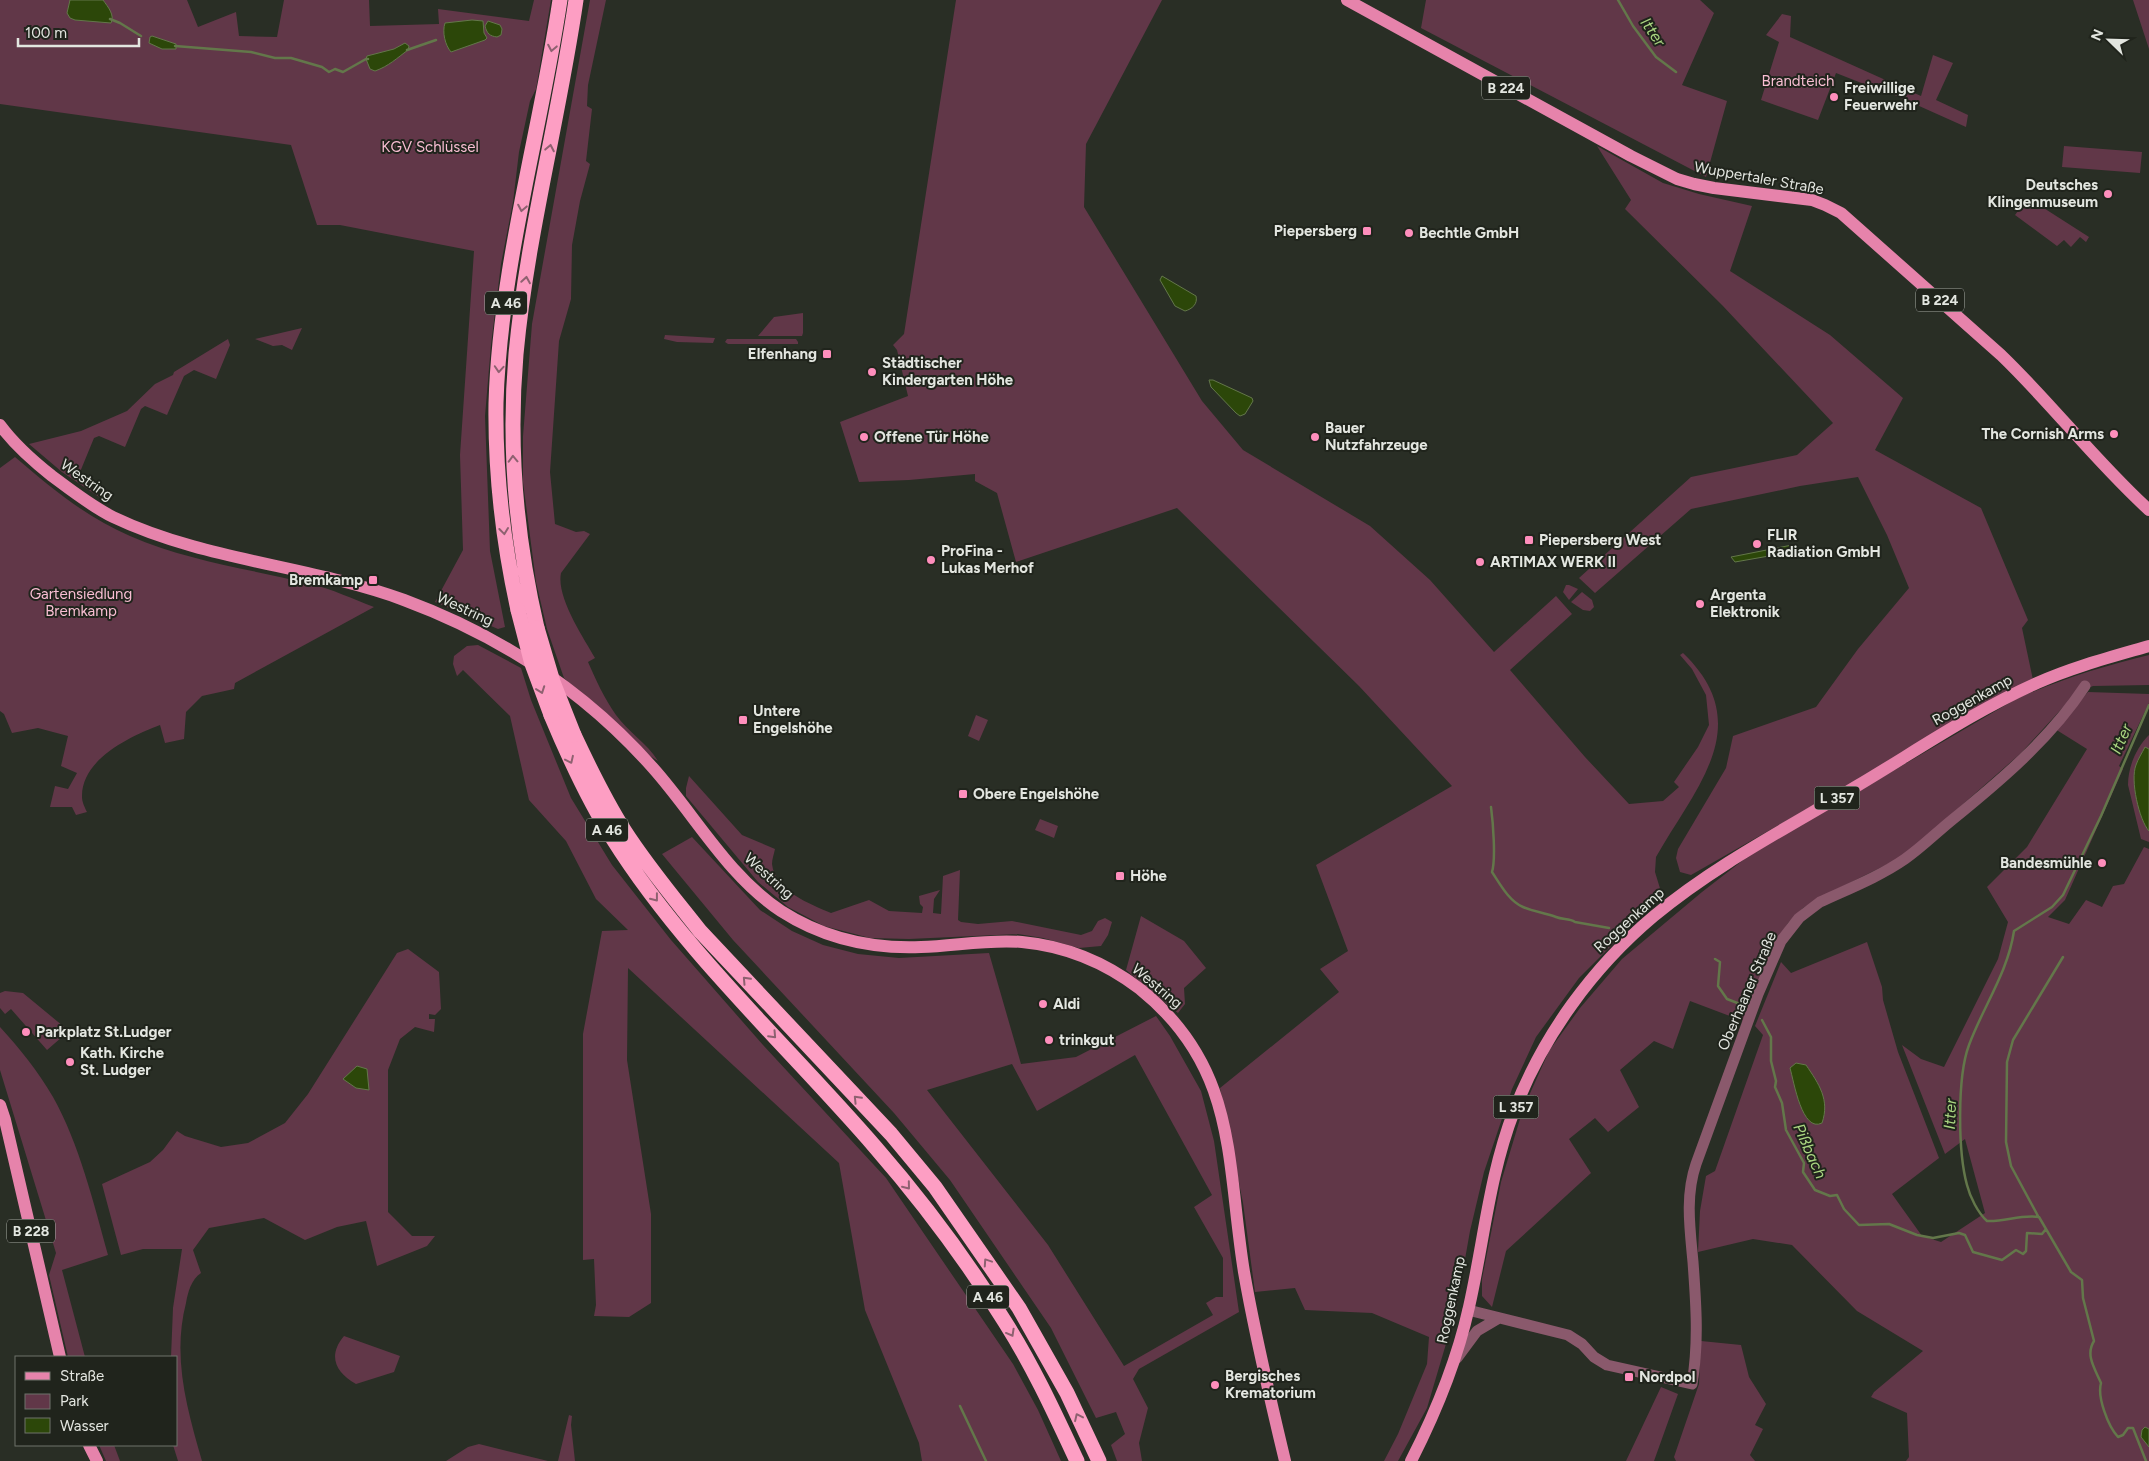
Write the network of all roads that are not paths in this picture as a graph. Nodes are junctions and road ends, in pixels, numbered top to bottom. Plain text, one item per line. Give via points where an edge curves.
1 (560, 0) edge
2 (576, 0) edge
3 (1347, 0) edge
4 (0, 425) edge
5 (2149, 510) edge
6 (2149, 646) edge
7 (2085, 686) dead end
8 (0, 1105) edge
9 (1468, 1310) junction
10 (1499, 1318) junction
11 (60, 1356) edge
12 (1454, 1363) junction
13 (90, 1446) edge
14 (97, 1461) edge
15 (1077, 1461) edge
16 (1099, 1461) edge
17 (1285, 1461) edge
18 (1410, 1461) edge

1 -> 15 highway, A 46, bridge via 508,290 496,402 499,486 508,558 532,664 580,780 643,883 743,1003 876,1148 942,1230 1005,1322 1051,1403
16 -> 2 highway, A 46, bridge via 1067,1393 1019,1308 935,1187 891,1134 695,925 624,830 574,735 553,682 527,588 518,527 514,484 514,389 526,282
3 - 5 main road, Wuppertaler Straße / B 224 via 1677,179 1714,188 1812,200 1841,213 2022,375 2108,471
4 - 17 main road, Westring via 22,450 62,484 87,502 135,526 198,548 358,584 444,616 513,650 576,695 618,731 744,878 781,910 808,926 829,935 872,945 922,947 994,942 1045,945 1066,950 1110,969 1161,1006 1203,1063 1221,1109 1245,1275
6 - 9 main road, Roggenkamp / L 357 via 2059,674 2001,700 1704,879 1634,934 1568,1010 1546,1045 1521,1096 1506,1133 1490,1193
7 - 10 street, Oberhaaner Straße via 2028,753 1970,806 1905,859 1808,909 1781,940 1758,994 1691,1184 1689,1210 1696,1310 1696,1361 1692,1384 1607,1365 1568,1335
8 - 11 main road, B 228
9 - 10 street
9 - 12 main road, Roggenkamp / L 357
10 - 12 street via 1477,1331
12 - 18 main road, Roggenkamp / L 357
13 - 14 main road

